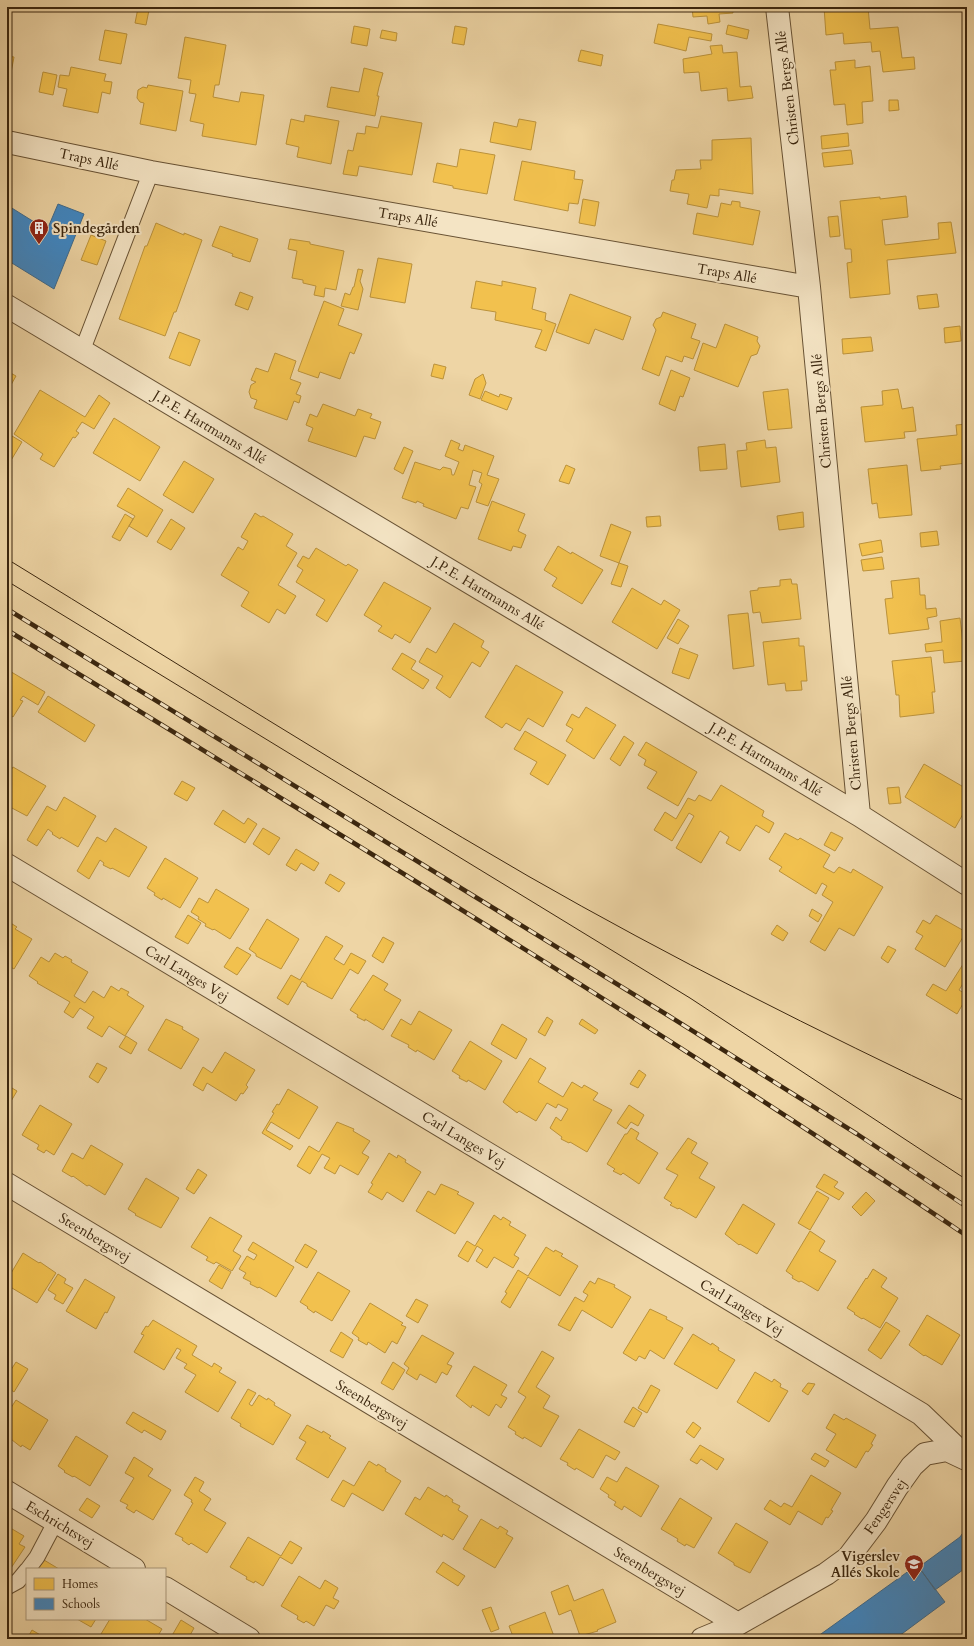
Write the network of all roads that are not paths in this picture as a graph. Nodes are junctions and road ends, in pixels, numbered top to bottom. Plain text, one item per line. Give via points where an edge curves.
1 (777, 7) edge
2 (7, 142) edge
3 (151, 172) junction
4 (809, 287) junction
5 (7, 306) edge
6 (82, 351) junction
7 (859, 815) junction
8 (7, 865) edge
9 (967, 884) edge
10 (7, 1184) edge
11 (967, 1459) edge
12 (7, 1492) edge
13 (56, 1521) junction
14 (29, 1568) edge
15 (132, 1568) edge
16 (26, 1571) edge
17 (7, 1587) edge
18 (166, 1589) edge
19 (738, 1624) junction
20 (249, 1639) edge
21 (702, 1639) edge

1 - 4 street, Christen Bergs Allé
2 - 3 street, Traps Allé
3 - 4 street, Traps Allé
3 - 6 lane
4 - 7 street, Christen Bergs Allé
5 - 6 street, J.P.E. Hartmanns Allé
6 - 7 street, J.P.E. Hartmanns Allé
7 - 9 street, J.P.E. Hartmanns Allé
8 - 11 street, Carl Langes Vej via 921,1414
10 - 19 street, Steenbergsvej
11 - 19 street, Fengersvej via 947,1450 925,1454 912,1466 848,1558 826,1574
12 - 13 street, Eschrichtsvej
13 - 14 lane
13 - 15 street, Eschrichtsvej
16 - 17 lane via 18,1581
18 - 20 street
19 - 21 street, Fengersvej

